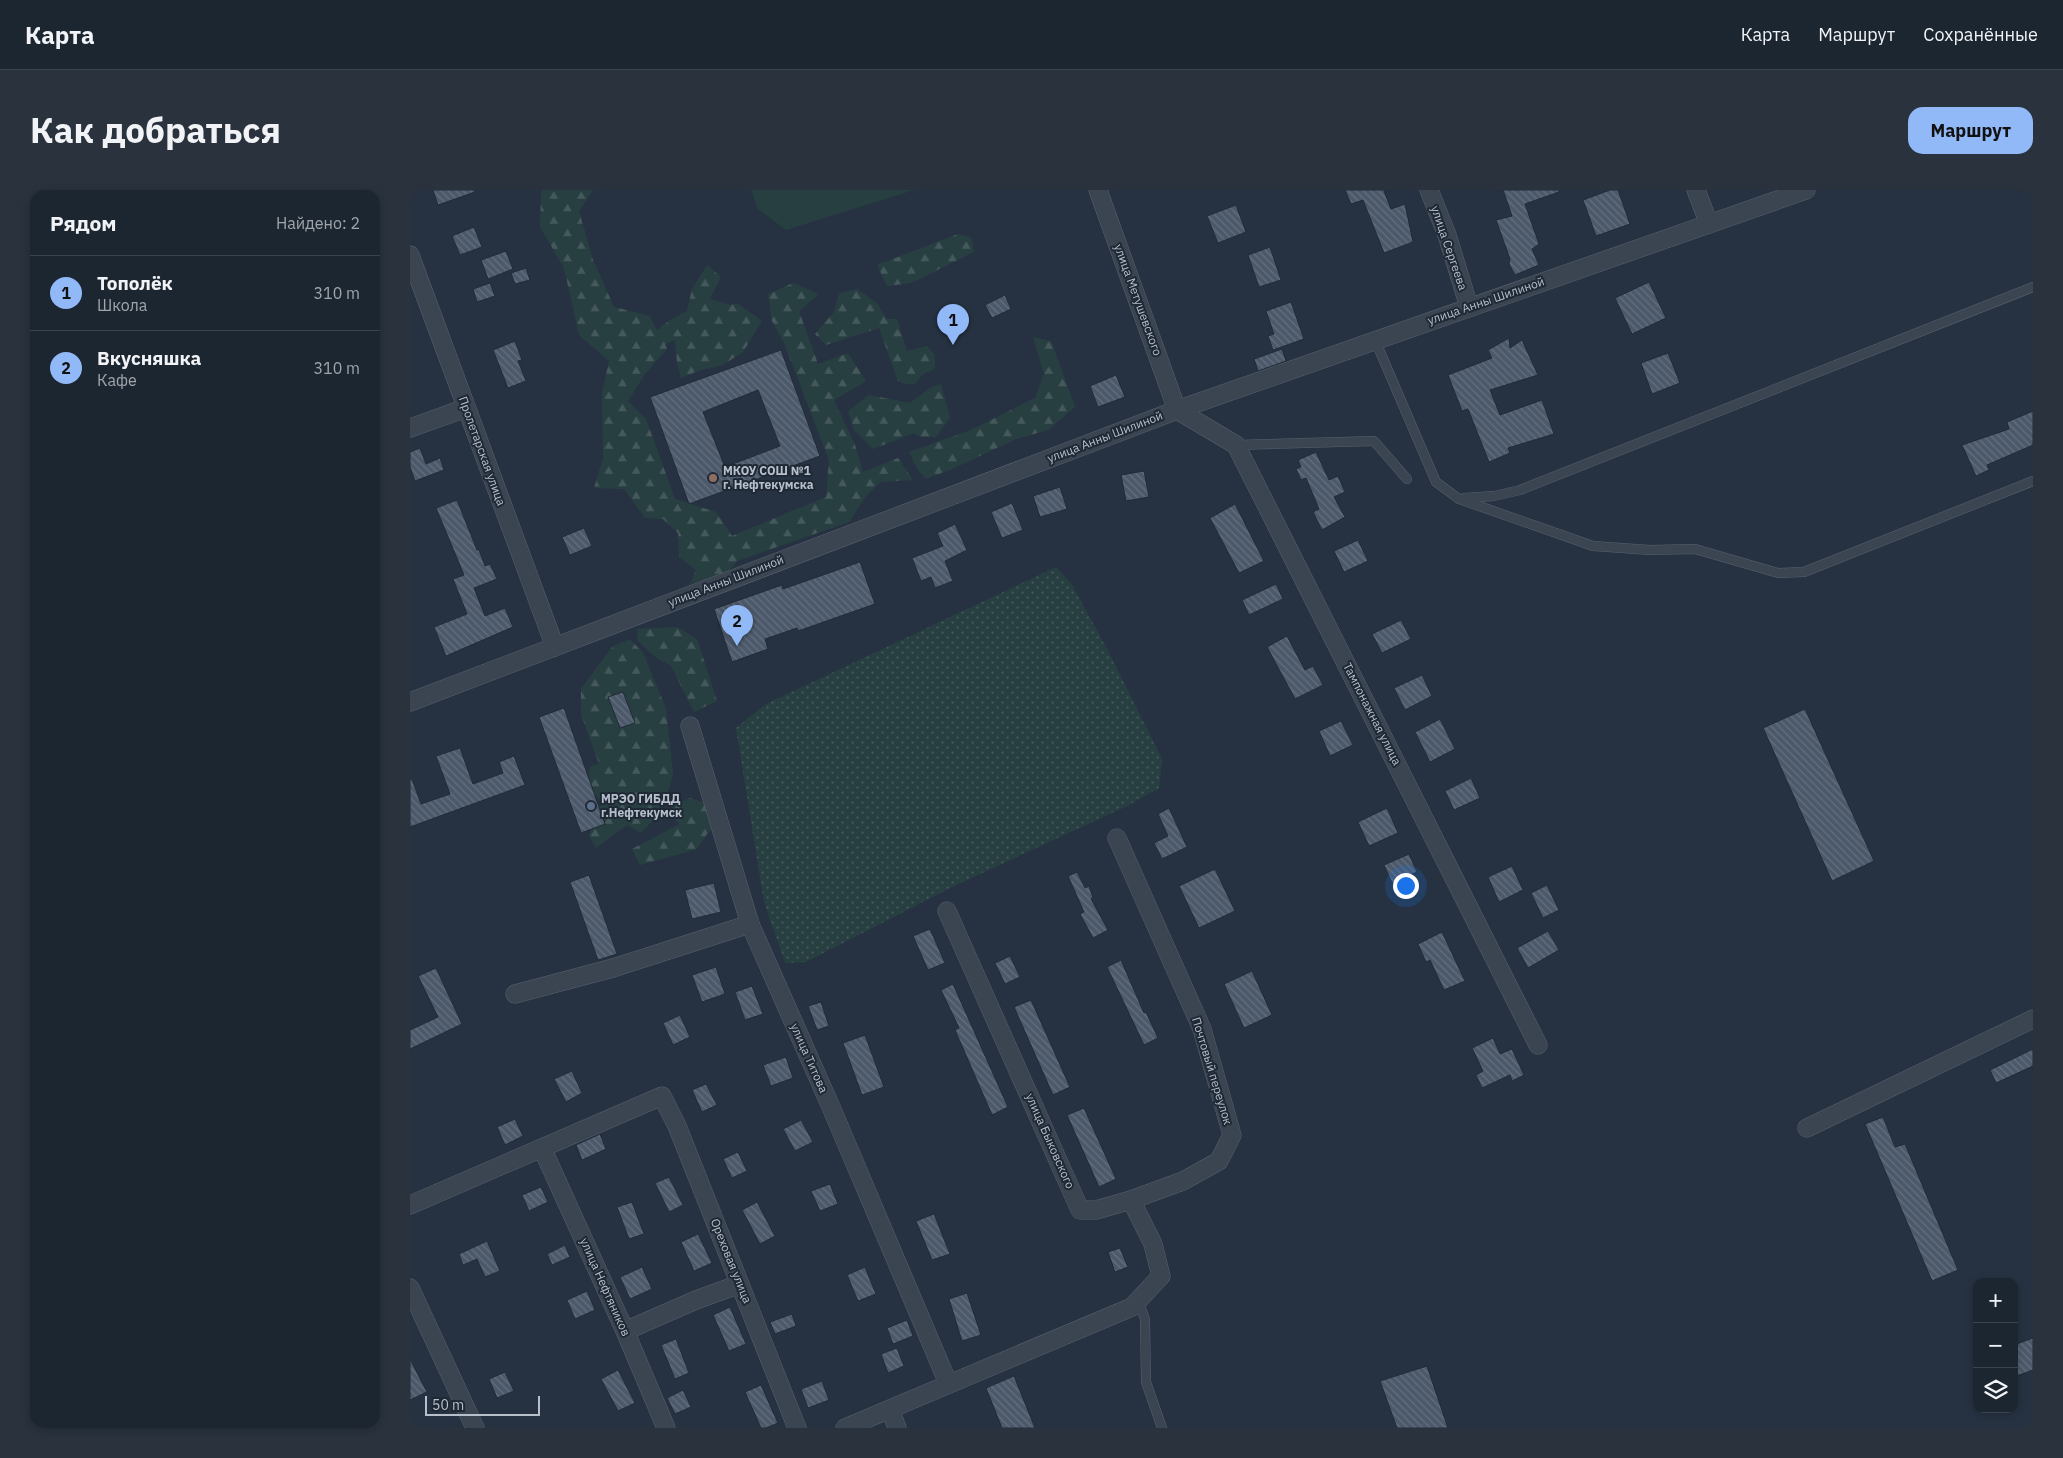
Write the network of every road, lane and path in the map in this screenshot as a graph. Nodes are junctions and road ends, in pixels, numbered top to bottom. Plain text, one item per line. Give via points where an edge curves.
1 (1098, 190) edge
2 (1429, 190) edge
3 (1696, 190) edge
4 (1806, 190) edge
5 (1709, 224) junction
6 (410, 255) edge
7 (2033, 287) edge
8 (1469, 307) junction
9 (1374, 340) junction
10 (466, 408) junction
11 (1177, 410) junction
12 (410, 428) edge
13 (1236, 444) junction
14 (1407, 479) dead end
15 (2033, 481) edge
16 (1459, 499) junction
17 (555, 647) junction
18 (410, 702) edge
19 (690, 726) dead end
20 (1117, 838) dead end
21 (947, 911) dead end
22 (750, 924) junction
23 (515, 994) dead end
24 (2033, 1019) edge
25 (1538, 1045) dead end
26 (1806, 1128) dead end
27 (542, 1148) junction
28 (1131, 1200) junction
29 (410, 1205) edge
30 (740, 1284) junction
31 (410, 1288) edge
32 (1135, 1304) junction
33 (626, 1331) junction
34 (948, 1383) junction
35 (890, 1409) junction
36 (475, 1428) edge
37 (666, 1428) edge
38 (797, 1428) edge
39 (845, 1428) edge
40 (897, 1428) edge
41 (1162, 1428) edge

1 - 11 street, улица Метушевского
2 - 8 street, улица Сергеева via 1447,234
3 - 5 street
4 - 5 street, улица Анны Шилиной
5 - 8 street, улица Анны Шилиной
6 - 10 street, Пролетарская улица
7 - 16 lane via 1520,490
8 - 9 street, улица Анны Шилиной
9 - 11 street, улица Анны Шилиной
9 - 16 lane via 1436,482
10 - 12 street
10 - 17 street, Пролетарская улица
11 - 13 street
11 - 17 street, улица Анны Шилиной
13 - 14 lane via 1374,441
13 - 25 street, Тампонажная улица
15 - 16 lane via 1804,572 1778,573 1695,549 1594,546
17 - 18 street, улица Анны Шилиной
19 - 22 street, улица Титова
20 - 28 street, Почтовый переулок via 1202,1029 1232,1135 1219,1161 1183,1181
21 - 28 street, улица Быковского via 1080,1210 1096,1210
22 - 23 street via 613,968
22 - 34 street, улица Титова
24 - 26 street
27 - 29 street
27 - 30 street, Ореховая улица via 662,1096
27 - 33 street, улица Нефтяников
28 - 32 street via 1154,1244 1161,1276
30 - 33 street
30 - 38 street, Ореховая улица
31 - 36 street
32 - 34 street
32 - 41 lane via 1145,1319 1146,1382
33 - 37 street, улица Нефтяников
34 - 35 street
35 - 39 street
35 - 40 street

